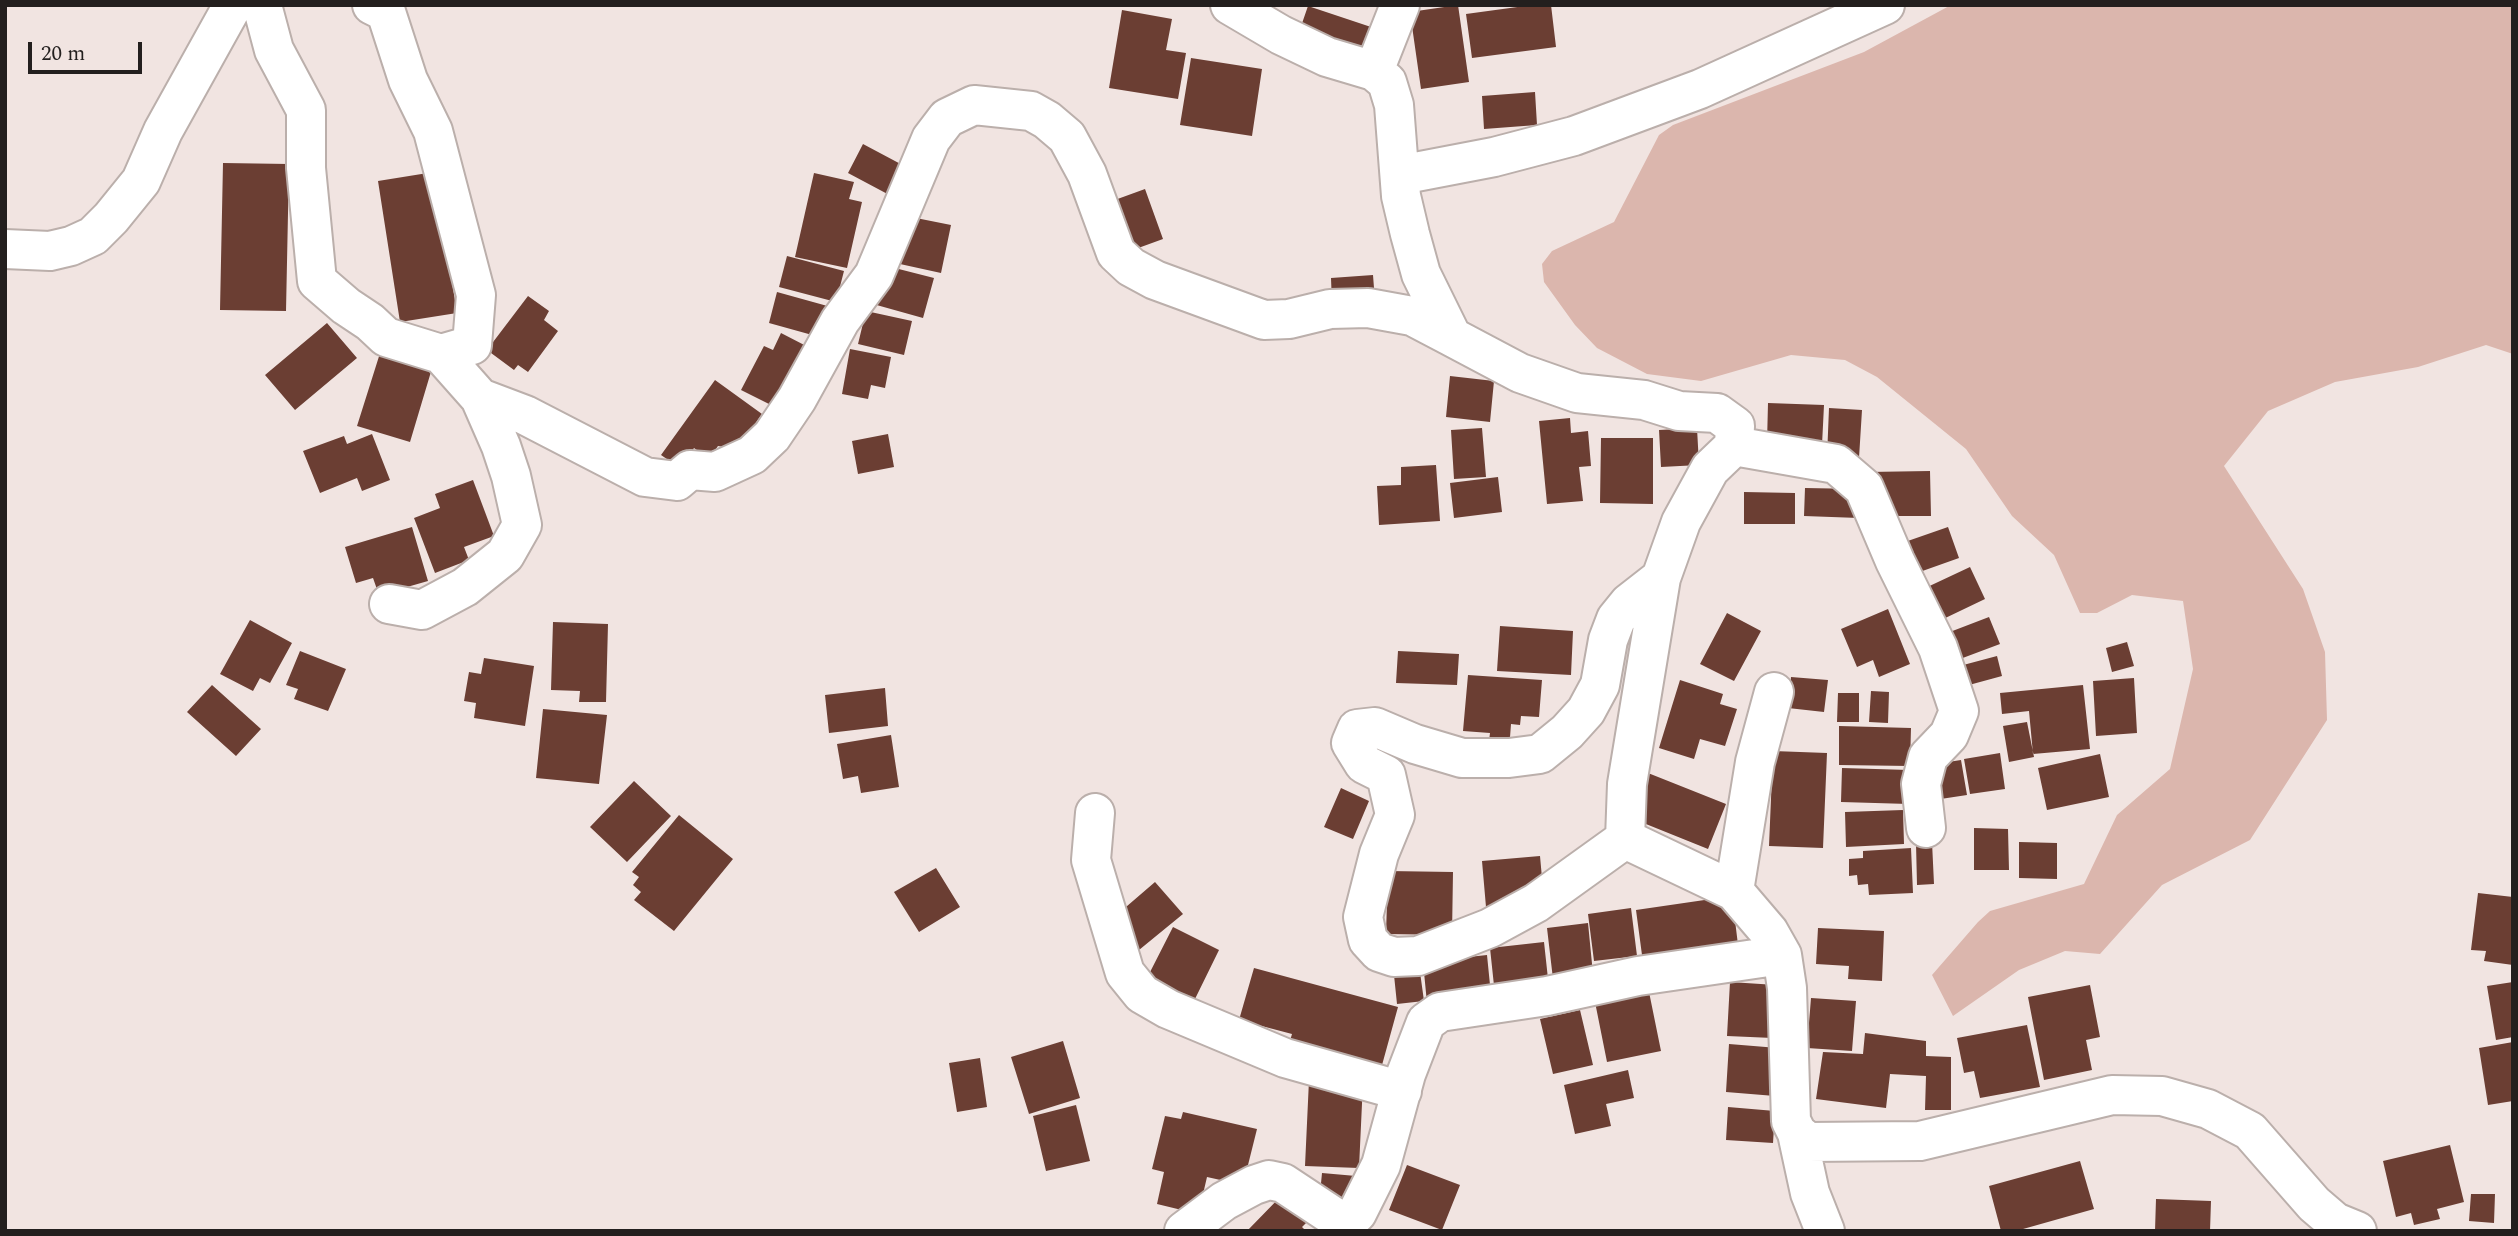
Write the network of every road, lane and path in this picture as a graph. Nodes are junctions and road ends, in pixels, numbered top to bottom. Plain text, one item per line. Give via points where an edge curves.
1 (233, 5) edge
2 (262, 5) edge
3 (372, 5) edge
4 (1230, 5) edge
5 (1400, 5) edge
6 (1885, 5) edge
7 (1280, 20) edge
8 (1374, 71) junction
9 (1400, 175) junction
10 (5, 249) edge
11 (1452, 337) junction
12 (441, 354) junction
13 (480, 398) junction
14 (1734, 446) junction
15 (1661, 578) junction
16 (389, 604) dead end
17 (1774, 692) dead end
18 (1095, 813) dead end
19 (1926, 828) dead end
20 (1625, 839) junction
21 (1734, 891) junction
22 (1782, 955) junction
23 (1402, 1091) junction
24 (1797, 1133) junction
25 (1342, 1227) edge
26 (1184, 1231) edge
27 (1825, 1231) edge
28 (2357, 1231) edge

1 - 10 street via 163,131 141,181 111,218 93,236 71,246 50,251
2 - 12 street via 274,50 306,110 306,168 317,281 386,337
3 - 12 street via 386,12 408,80 433,131 476,295 472,345
4 - 7 street
5 - 8 street
6 - 9 street via 1700,89 1574,136
7 - 8 street via 1327,57
8 - 9 street via 1387,82 1394,105
9 - 11 street via 1421,274
11 - 13 street via 1412,316 1368,308 1264,320 1155,280 1115,253 1087,174 1067,136 1031,111 974,105 947,118 931,139 874,275 840,321 797,400 752,455 715,472 690,470 677,481 645,477 525,415
11 - 14 street via 1520,373 1577,393 1717,413 1735,426
12 - 13 street
13 - 16 street via 508,466 522,525 505,555 465,587 422,610
14 - 15 street via 1710,469 1681,522
14 - 19 street via 1836,464 1864,488 1938,648 1959,711 1949,735 1928,757 1921,784
15 - 20 street via 1627,784
15 - 20 street via 1616,619 1601,685 1586,711 1540,754 1462,758 1375,727 1357,729 1351,743 1364,764 1386,775 1395,815 1379,854 1363,917 1368,940 1379,952 1418,956 1490,928 1536,903
17 - 21 street via 1755,762
18 - 23 street via 1091,860 1125,973 1142,994 1286,1058
20 - 21 street
21 - 22 street
22 - 23 street via 1440,1012 1426,1022
22 - 24 street via 1791,1121
23 - 25 street via 1381,1165 1357,1213
24 - 27 street via 1810,1193
24 - 28 street via 1808,1142 1920,1141 2112,1095 2162,1096 2208,1109 2250,1131 2314,1205 2335,1222
25 - 26 street via 1283,1183 1269,1181 1224,1201

